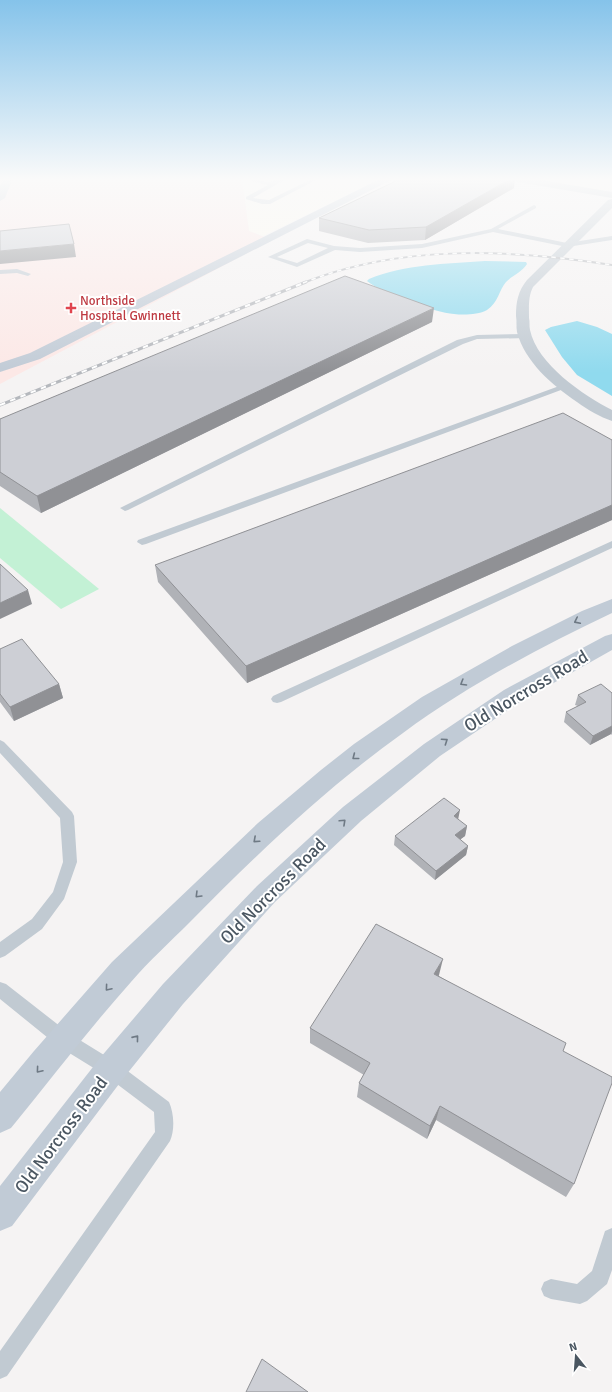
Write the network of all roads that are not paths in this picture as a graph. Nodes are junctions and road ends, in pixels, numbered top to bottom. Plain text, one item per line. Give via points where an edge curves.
1 (260, 243) edge
2 (303, 243) edge
3 (315, 243) edge
4 (435, 243) edge
5 (556, 243) edge
6 (579, 243) edge
7 (566, 245) junction
8 (334, 248) junction
9 (0, 272) edge
10 (28, 274) dead end
11 (525, 336) junction
12 (0, 368) edge
13 (565, 387) junction
14 (612, 416) edge
15 (125, 508) dead end
16 (142, 542) dead end
17 (612, 544) edge
18 (612, 605) edge
19 (612, 641) edge
20 (277, 699) dead end
21 (0, 745) edge
22 (0, 951) edge
23 (0, 989) edge
24 (64, 1040) junction
25 (111, 1069) junction
26 (0, 1117) edge
27 (0, 1214) edge
28 (612, 1238) edge
29 (551, 1288) dead end
30 (0, 1369) edge

1 - 12 main road via 35,356
2 - 8 lane via 271,257 297,266
3 - 8 lane
4 - 8 lane via 360,250
5 - 7 lane
6 - 7 lane
7 - 11 street via 528,288 523,300
9 - 10 lane via 17,271
11 - 13 street via 548,372
11 - 15 lane via 476,337 460,342
13 - 14 street
13 - 16 lane
17 - 20 lane
18 -> 24 main road via 492,665 430,703 301,799 226,867 122,972
25 -> 19 main road, Old Norcross Road via 173,994 260,900 352,814 432,750 512,696
21 - 22 lane via 67,816 70,862 59,895 37,924
23 - 24 lane
24 - 25 lane
24 -> 26 main road
25 - 27 main road, Old Norcross Road
25 - 30 lane via 163,1108 164,1135
28 - 29 lane via 600,1277 580,1294

